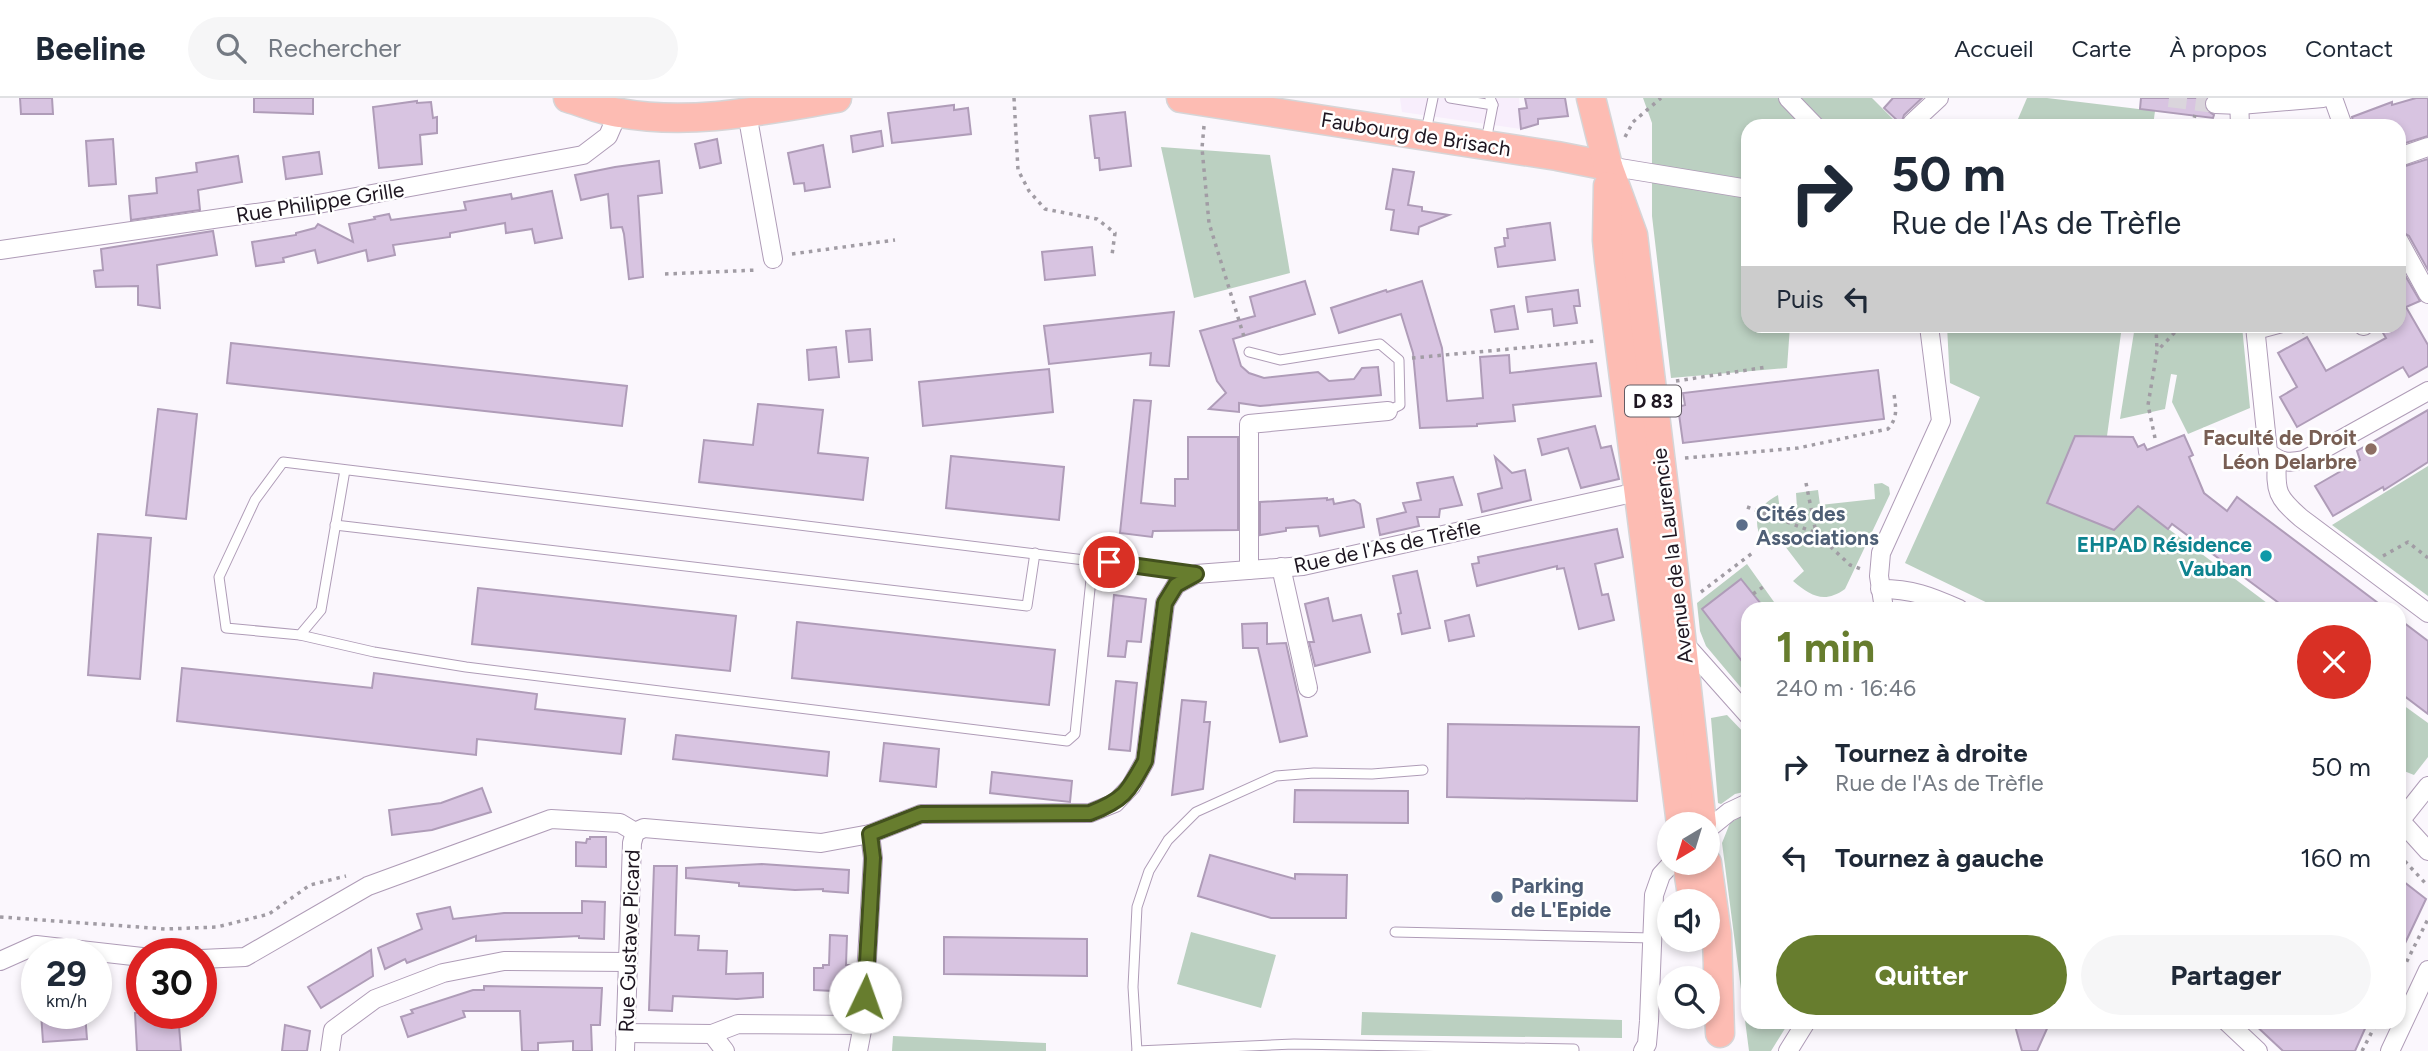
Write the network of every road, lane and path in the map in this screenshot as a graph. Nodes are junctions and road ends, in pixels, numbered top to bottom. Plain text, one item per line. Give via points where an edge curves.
1 (568, 98) edge
2 (837, 98) edge
3 (1014, 98) edge
4 (1181, 98) edge
5 (1433, 98) edge
6 (1450, 98) edge
7 (1591, 98) edge
8 (1661, 98) edge
9 (1788, 98) edge
10 (1939, 98) edge
11 (2323, 98) edge
12 (2333, 98) edge
13 (1492, 102) edge
14 (2240, 102) edge
15 (2215, 104) dead end
16 (618, 113) junction
17 (747, 113) junction
18 (2195, 116) dead end
19 (1808, 119) edge
20 (1916, 119) edge
21 (2194, 119) edge
22 (2340, 119) edge
23 (1425, 135) junction
24 (1485, 146) junction
25 (2428, 147) edge
26 (1202, 148) dead end
27 (2406, 155) edge
28 (1608, 166) junction
29 (1741, 188) edge
30 (895, 240) dead end
31 (0, 250) edge
32 (2406, 254) edge
33 (1112, 255) dead end
34 (773, 259) junction
35 (665, 274) dead end
36 (2428, 294) edge
37 (1930, 333) edge
38 (2156, 333) edge
39 (2174, 333) edge
40 (2255, 333) edge
41 (1619, 338) junction
42 (2157, 351) junction
43 (1249, 352) joint
44 (1399, 359) junction
45 (1767, 367) dead end
46 (1667, 382) dead end
47 (2428, 391) edge
48 (1894, 394) dead end
49 (1388, 411) joint
50 (2155, 438) dead end
51 (1661, 458) junction
52 (2277, 460) junction
53 (345, 470) junction
54 (1806, 483) dead end
55 (1637, 492) junction
56 (1747, 508) dead end
57 (335, 524) junction
58 (1669, 529) junction
59 (1816, 533) junction
60 (1755, 551) dead end
61 (1035, 553) junction
62 (2428, 558) edge
63 (1093, 560) junction
64 (2365, 566) junction
65 (1281, 567) junction
66 (1249, 570) junction
67 (1196, 574) junction
68 (1880, 582) junction
69 (1763, 587) dead end
70 (1650, 588) junction
71 (1753, 594) dead end
72 (1693, 599) dead end
73 (1883, 602) edge
74 (1944, 602) edge
75 (2428, 613) edge
76 (300, 635) junction
77 (1681, 640) junction
78 (1308, 688) dead end
79 (1741, 707) edge
80 (1423, 770) dead end
81 (2428, 786) edge
82 (1741, 806) edge
83 (1679, 812) edge
84 (1701, 812) edge
85 (2406, 812) edge
86 (1720, 819) edge
87 (2406, 826) edge
88 (635, 832) junction
89 (870, 834) junction
90 (2428, 851) edge
91 (2406, 862) edge
92 (1661, 875) edge
93 (1709, 875) edge
94 (368, 886) junction
95 (2428, 886) edge
96 (0, 917) edge
97 (2428, 919) edge
98 (1395, 932) dead end
99 (1651, 938) junction
100 (1702, 952) edge
101 (126, 955) edge
102 (217, 958) edge
103 (0, 961) edge
104 (626, 962) junction
105 (2406, 963) edge
106 (2428, 970) edge
107 (2406, 1017) edge
108 (863, 1025) junction
109 (1802, 1029) edge
110 (2234, 1029) edge
111 (2373, 1029) edge
112 (2400, 1029) edge
113 (625, 1033) junction
114 (712, 1034) junction
115 (1721, 1042) edge
116 (1574, 1050) edge
117 (330, 1051) edge
118 (625, 1051) edge
119 (725, 1051) edge
120 (858, 1051) edge
121 (1137, 1051) edge
122 (1643, 1051) edge
123 (1788, 1051) edge
124 (2258, 1051) edge
125 (2362, 1051) edge
126 (2390, 1051) edge

1 - 16 main road
2 - 17 main road
3 - 33 path via 1017,170 1029,191 1045,209 1097,219 1115,233
4 - 23 main road, Faubourg de Brisach
5 - 23 lane
6 - 13 lane
7 - 28 main road, Avenue de la Laurencie
8 - 28 path via 1633,122
9 - 19 street
10 - 20 street
11 - 14 street
12 - 22 street
13 - 24 lane
14 - 15 street
16 - 17 main road via 674,119
16 - 31 street, Rue Philippe Grille via 608,135 583,155 318,204
17 - 34 street
18 - 21 path
23 - 24 main road, Faubourg de Brisach
24 - 28 main road, Faubourg de Brisach
25 - 27 street
26 - 43 path via 1209,223
28 - 29 street
28 - 41 main road, Avenue de la Laurencie / D 83 via 1607,240
28 - 51 main road, Avenue de la Laurencie / D 83 via 1633,235
30 - 34 path
32 - 36 street
34 - 35 path via 757,270
37 - 68 street via 1941,421 1881,553
38 - 42 path
39 - 42 path
40 - 52 street via 2268,452
41 - 44 path
41 - 55 main road, Avenue de la Laurencie / D 83
42 - 50 path via 2148,405
43 - 44 lane via 1280,360 1380,344
44 - 49 lane via 1400,405
45 - 46 path
47 - 52 street via 2304,460
48 - 51 path via 1897,412 1888,429 1798,448
49 - 66 street via 1248,424
51 - 58 main road, Avenue de la Laurencie / D 83
52 - 64 street via 2276,484 2283,502
53 - 57 lane
53 - 61 lane
53 - 76 lane via 283,462 255,500 219,577 226,628
54 - 59 path
55 - 58 street via 1652,500
55 - 65 street, Rue de l'As de Trèfle via 1303,566
55 - 70 main road, Avenue de la Laurencie / D 83
56 - 59 path
57 - 61 lane via 1027,606
57 - 76 lane via 321,610
58 - 77 main road, Avenue de la Laurencie / D 83
59 - 68 path via 1850,565
60 - 72 path
61 - 63 lane
62 - 64 path via 2408,542
63 - 67 lane
63 - 76 lane via 1075,734 1067,741 466,667
64 - 75 street
65 - 66 street, Rue de l'As de Trèfle
65 - 78 street
66 - 67 street, Rue de l'As de Trèfle
67 - 89 street via 1176,585 1165,603 1145,761 1115,803 1090,813 921,814
68 - 73 street
68 - 74 street
69 - 71 path
70 - 77 street via 1667,609 1669,626
70 - 83 main road, Avenue de la Laurencie / D 83
77 - 79 street
77 - 84 main road, Avenue de la Laurencie / D 83
80 - 121 lane via 1276,776 1196,812 1168,840 1149,871 1137,907 1133,987
81 - 85 street
82 - 86 street
87 - 90 street
88 - 89 street via 644,828 821,843
88 - 94 street via 620,823 551,819
88 - 104 street, Rue Gustave Picard
89 - 108 street via 873,858
91 - 95 path
92 - 99 street via 1654,895
93 - 115 main road via 1717,935
94 - 96 path via 359,873 310,884 269,914 217,927 166,929
94 - 102 street via 245,957
97 - 105 path
98 - 99 lane
99 - 122 street via 1649,1021
100 - 115 main road
101 - 103 street via 36,945
104 - 113 street, Rue Gustave Picard
104 - 117 street via 504,961 443,973 375,999 333,1030
106 - 107 street
108 - 114 street via 738,1024
108 - 120 street
109 - 123 street
110 - 124 street
111 - 125 path
112 - 126 street
113 - 114 street
113 - 118 street, Rue Gustave Picard
114 - 119 street
116 - 121 lane via 1294,1044

